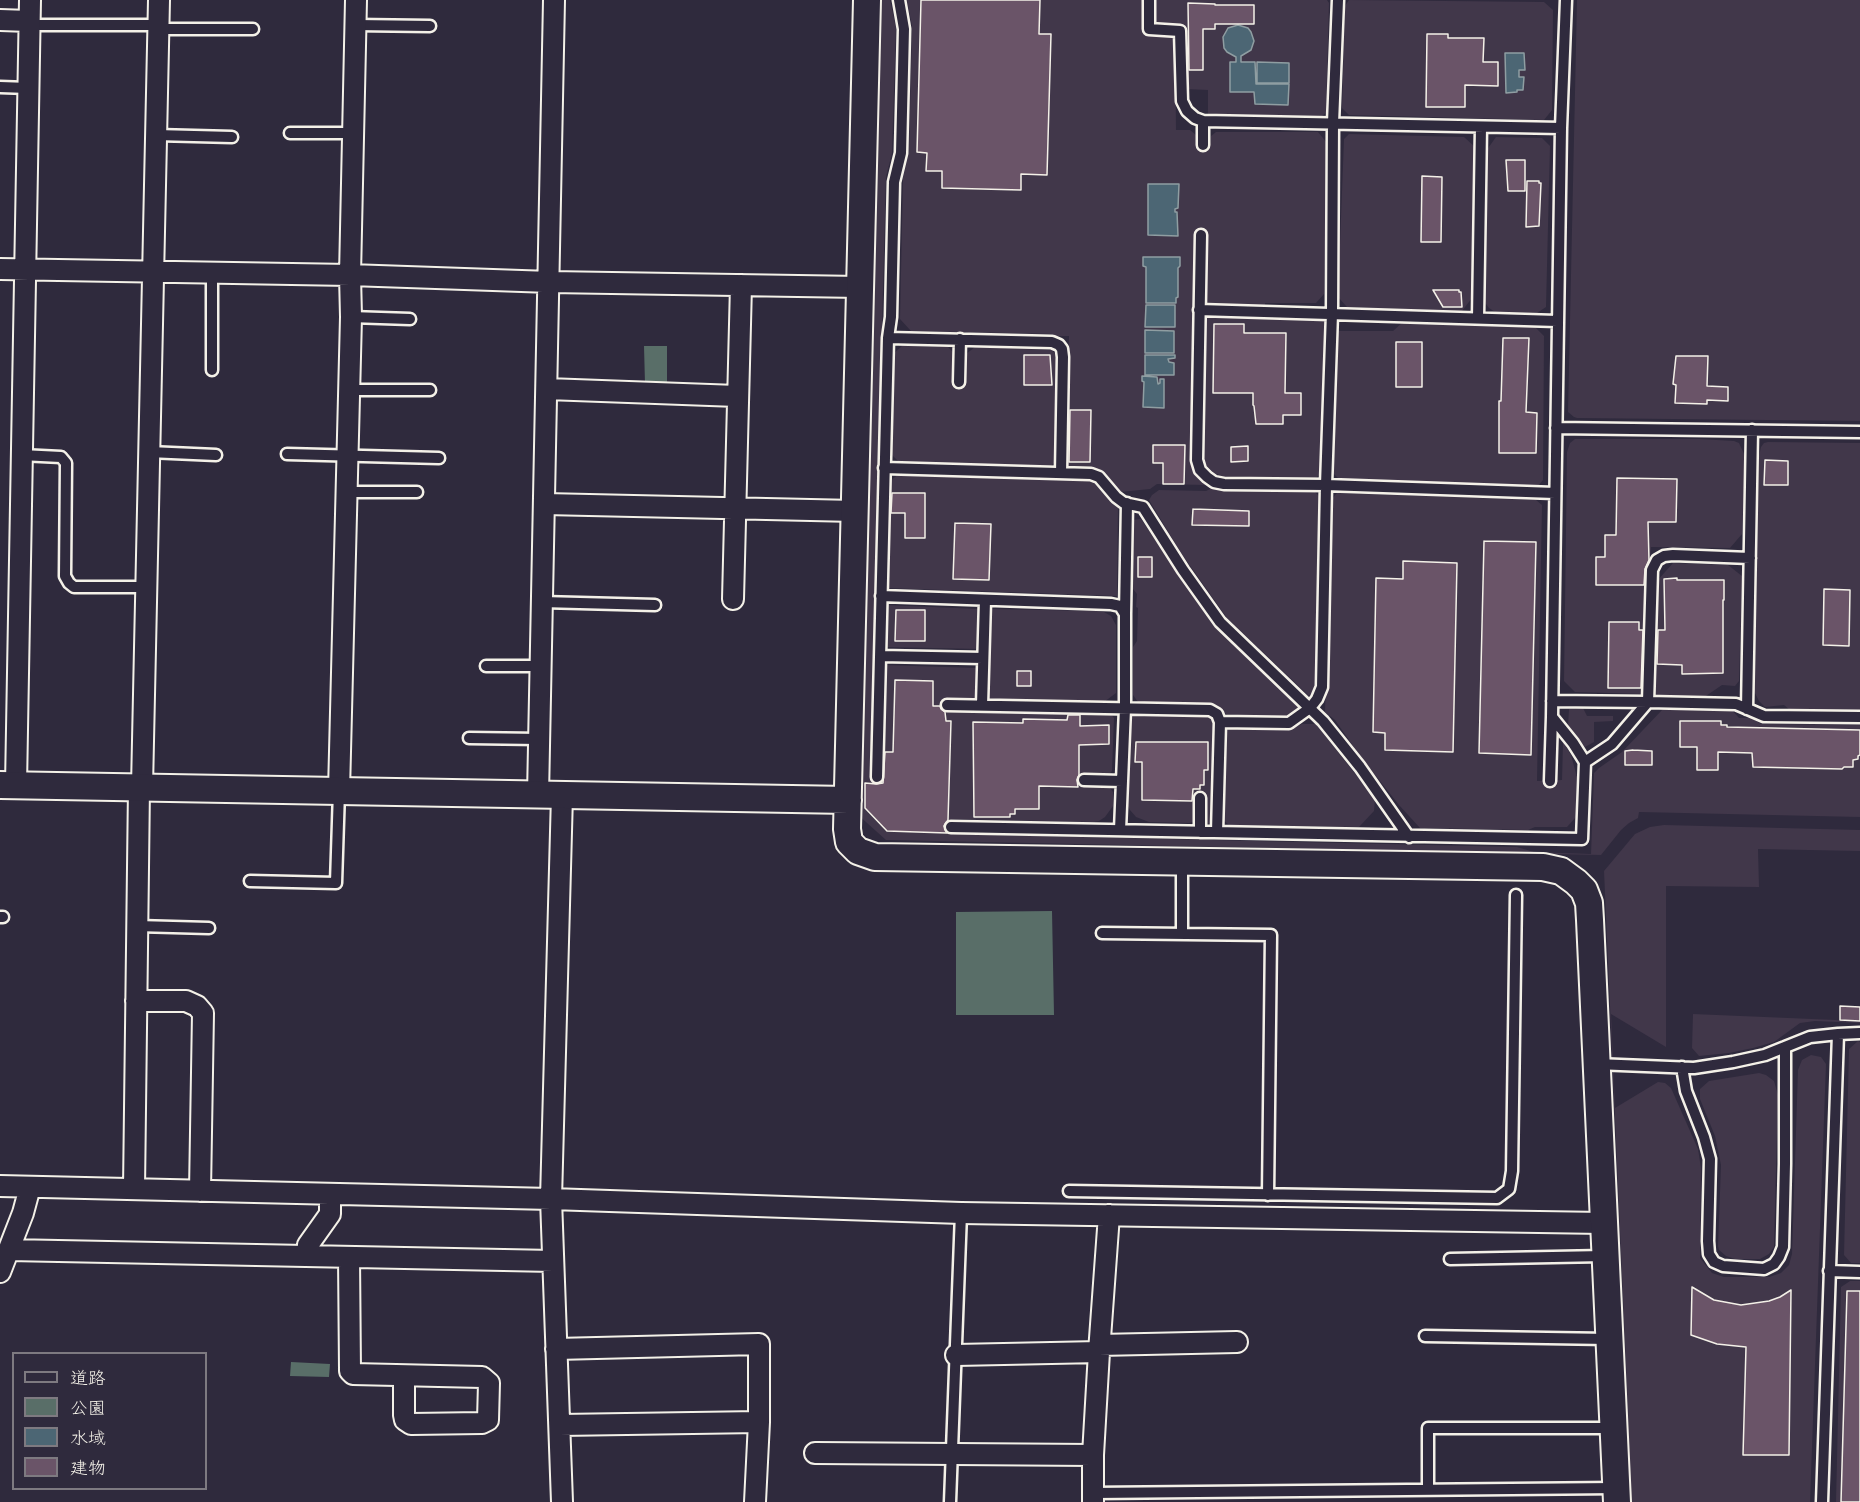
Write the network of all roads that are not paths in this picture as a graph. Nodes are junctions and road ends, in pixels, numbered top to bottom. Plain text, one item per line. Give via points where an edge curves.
1 (30, 0) edge
2 (159, 0) edge
3 (356, 0) edge
4 (554, 0) edge
5 (867, 0) edge
6 (898, 0) edge
7 (1149, 0) edge
8 (1338, 0) edge
9 (1566, 0) edge
10 (0, 20) edge
11 (29, 23) junction
12 (356, 24) junction
13 (430, 26) dead end
14 (158, 27) junction
15 (253, 29) dead end
16 (0, 87) edge
17 (28, 88) junction
18 (1203, 121) junction
19 (1334, 123) junction
20 (1481, 127) junction
21 (1561, 128) junction
22 (290, 133) dead end
23 (353, 133) junction
24 (156, 135) junction
25 (232, 137) dead end
26 (1203, 145) dead end
27 (1202, 235) dead end
28 (0, 269) edge
29 (24, 269) junction
30 (153, 272) junction
31 (212, 273) junction
32 (350, 275) junction
33 (550, 282) junction
34 (741, 285) junction
35 (860, 287) junction
36 (1199, 310) junction
37 (1332, 313) junction
38 (351, 318) junction
39 (1478, 318) junction
40 (410, 319) dead end
41 (1557, 321) junction
42 (888, 338) junction
43 (960, 339) junction
44 (212, 370) dead end
45 (959, 382) dead end
46 (547, 389) junction
47 (349, 390) junction
48 (430, 390) dead end
49 (737, 396) junction
50 (1556, 428) junction
51 (1752, 430) junction
52 (1860, 432) edge
53 (149, 452) junction
54 (287, 454) dead end
55 (21, 455) junction
56 (216, 455) dead end
57 (347, 456) junction
58 (439, 458) dead end
59 (884, 468) junction
60 (1061, 473) junction
61 (1326, 485) junction
62 (346, 492) junction
63 (417, 492) dead end
64 (1555, 493) junction
65 (1127, 503) junction
66 (545, 504) junction
67 (735, 508) junction
68 (855, 511) junction
69 (1750, 558) junction
70 (146, 587) junction
71 (881, 596) junction
72 (733, 599) dead end
73 (985, 600) junction
74 (542, 602) junction
75 (655, 605) dead end
76 (1125, 614) junction
77 (880, 656) junction
78 (983, 658) junction
79 (486, 666) dead end
80 (541, 666) junction
81 (1552, 700) junction
82 (1648, 702) junction
83 (947, 705) dead end
84 (982, 705) junction
85 (1125, 708) junction
86 (1310, 708) junction
87 (1747, 709) junction
88 (1552, 717) junction
89 (1860, 717) edge
90 (1220, 722) junction
91 (469, 738) dead end
92 (539, 739) junction
93 (1585, 762) junction
94 (877, 777) dead end
95 (1084, 780) dead end
96 (1122, 781) junction
97 (1550, 781) dead end
98 (8, 785) edge
99 (140, 787) junction
100 (339, 791) junction
101 (550, 795) junction
102 (1200, 798) dead end
103 (848, 800) junction
104 (951, 827) dead end
105 (1120, 830) junction
106 (1200, 832) junction
107 (1217, 832) junction
108 (1409, 837) junction
109 (1182, 862) junction
110 (250, 881) dead end
111 (1516, 895) dead end
112 (137, 926) junction
113 (209, 927) dead end
114 (1102, 933) dead end
115 (1182, 934) junction
116 (136, 1001) junction
117 (1860, 1033) edge
118 (1838, 1034) junction
119 (1785, 1047) junction
120 (1596, 1064) junction
121 (1682, 1067) junction
122 (0, 1186) edge
123 (30, 1187) junction
124 (134, 1189) junction
125 (200, 1191) junction
126 (1069, 1191) dead end
127 (330, 1194) junction
128 (1268, 1195) junction
129 (551, 1199) junction
130 (961, 1213) junction
131 (1109, 1215) junction
132 (1603, 1224) junction
133 (9, 1250) junction
134 (307, 1256) junction
135 (1604, 1256) junction
136 (349, 1257) junction
137 (1449, 1259) dead end
138 (553, 1261) junction
139 (1829, 1271) junction
140 (0, 1272) edge
141 (1860, 1272) edge
142 (1425, 1336) dead end
143 (1608, 1339) junction
144 (1237, 1342) dead end
145 (1099, 1348) junction
146 (556, 1349) junction
147 (956, 1355) junction
148 (404, 1376) junction
149 (759, 1422) junction
150 (560, 1425) junction
151 (1613, 1428) junction
152 (815, 1453) dead end
153 (952, 1455) junction
154 (1093, 1455) junction
155 (1428, 1490) junction
156 (1616, 1495) edge
157 (1093, 1497) edge
158 (1204, 1497) edge
159 (562, 1502) edge
160 (755, 1502) edge
161 (950, 1502) edge
162 (1822, 1502) edge

1 - 11 street
2 - 14 street
3 - 12 street
4 - 33 street
5 - 35 street
6 - 42 lane via 904,29 901,153 894,182
7 - 18 lane via 1149,29 1180,31 1182,101 1187,111
8 - 19 lane
9 - 21 lane
10 - 11 street
11 - 14 lane
11 - 17 street
12 - 13 lane
12 - 23 street
14 - 15 lane
14 - 24 street
16 - 17 lane
17 - 29 street
18 - 19 lane
18 - 26 lane
19 - 20 lane
19 - 37 lane
20 - 21 lane
20 - 39 lane
21 - 41 lane
22 - 23 lane
23 - 32 street
24 - 25 lane
24 - 30 street
27 - 36 lane
28 - 29 street
29 - 30 street
29 - 55 street
30 - 31 street
30 - 53 street
31 - 32 street
31 - 44 lane
32 - 33 street
32 - 38 street
33 - 34 street
33 - 46 street
34 - 35 street
34 - 49 street
35 - 68 street
36 - 37 lane
36 - 61 lane via 1200,470 1214,482 1224,484
37 - 39 lane
37 - 61 lane
38 - 40 lane
38 - 47 street
39 - 41 lane
41 - 50 lane
42 - 43 lane
42 - 59 lane
43 - 45 lane
43 - 60 lane via 1059,345 1063,357
46 - 49 street
46 - 66 street
47 - 48 lane
47 - 57 street
49 - 67 street
50 - 51 lane
50 - 64 lane
51 - 52 lane
51 - 69 lane
53 - 56 lane
53 - 70 street
54 - 57 lane
55 - 70 lane via 61,457 66,463 65,576 69,583 74,587
55 - 98 street
57 - 58 lane
57 - 62 street
59 - 60 lane
59 - 71 lane
60 - 65 lane via 1099,477 1116,497
61 - 64 lane
61 - 86 lane via 1322,687
62 - 63 lane
62 - 100 street
64 - 81 lane
65 - 76 lane
65 - 86 lane via 1143,507 1220,622
66 - 67 street
66 - 74 street
67 - 68 street
67 - 72 street
68 - 103 street
69 - 82 lane via 1673,555 1657,560 1652,570
69 - 87 lane
70 - 99 street
71 - 73 lane
71 - 77 lane
73 - 76 lane via 1111,604 1120,606
73 - 78 lane
74 - 75 lane
74 - 80 street
76 - 85 lane
77 - 78 lane
77 - 94 lane
78 - 84 lane
79 - 80 lane
80 - 92 street
81 - 82 lane
81 - 88 lane
82 - 87 lane via 1736,704
82 - 93 lane via 1612,744
83 - 84 lane
84 - 85 lane
85 - 90 lane via 1210,710
85 - 96 lane
86 - 90 lane via 1289,723
86 - 108 lane via 1360,767
87 - 89 lane via 1764,716
88 - 93 lane
88 - 97 lane
90 - 107 lane
91 - 92 lane
92 - 101 street
93 - 108 lane via 1582,839
95 - 96 lane
96 - 105 lane
98 - 99 street
99 - 100 street
99 - 112 street
100 - 101 street
100 - 110 lane via 336,883
101 - 103 street
101 - 129 street
102 - 106 lane
103 - 109 street via 849,842 858,851 875,857
104 - 105 lane
105 - 106 lane
106 - 107 lane
107 - 108 lane
109 - 115 lane
109 - 120 street via 1543,867 1561,871 1584,890 1589,903
111 - 128 lane via 1509,1189 1497,1198
112 - 113 lane
112 - 116 street
114 - 115 lane
115 - 128 lane via 1271,935
116 - 124 street
116 - 125 street via 186,1001 203,1013
117 - 118 lane
118 - 119 lane via 1810,1037
118 - 139 lane
119 - 121 lane via 1733,1062
119 - 121 lane via 1783,1247 1774,1264 1764,1269 1723,1266 1709,1254 1710,1159
120 - 121 lane
120 - 132 street
122 - 123 street
123 - 124 street
123 - 133 street
124 - 125 street
125 - 127 street
126 - 128 lane
127 - 129 street
127 - 134 street via 330,1214 308,1245
129 - 130 street
129 - 138 street
130 - 131 street
130 - 147 lane
131 - 132 street
131 - 145 street
132 - 135 street
133 - 134 street
133 - 140 street
134 - 136 street
135 - 137 lane
135 - 143 street
136 - 138 street
136 - 148 street via 350,1371
138 - 146 street
139 - 141 lane
139 - 162 lane
142 - 143 lane
143 - 151 street
144 - 145 street
145 - 147 street
145 - 154 street
146 - 149 street via 759,1344
146 - 150 street
147 - 153 lane
148 - 148 street via 482,1377 489,1383 488,1420 411,1424 404,1415
149 - 150 street
149 - 160 street
150 - 159 street
151 - 155 lane via 1428,1428
151 - 156 street
152 - 153 street
153 - 154 street
153 - 161 lane
154 - 157 street
155 - 156 lane
155 - 158 lane
157 - 158 lane

